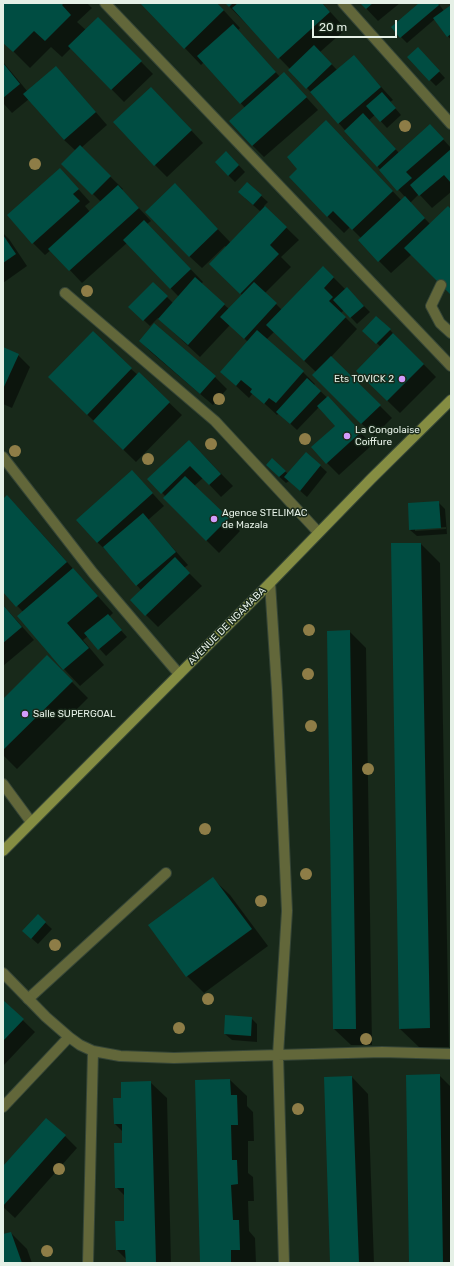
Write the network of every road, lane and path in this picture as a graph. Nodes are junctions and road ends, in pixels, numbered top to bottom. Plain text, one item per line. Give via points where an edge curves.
1 (105, 3) edge
2 (343, 3) edge
3 (451, 124) edge
4 (441, 285) dead end
5 (65, 293) dead end
6 (451, 333) edge
7 (451, 366) edge
8 (451, 400) edge
9 (3, 457) edge
10 (318, 532) junction
11 (270, 583) junction
12 (179, 674) junction
13 (3, 784) edge
14 (31, 822) junction
15 (3, 851) edge
16 (166, 873) dead end
17 (3, 973) edge
18 (28, 999) junction
19 (69, 1037) junction
20 (94, 1051) junction
21 (451, 1054) edge
22 (278, 1055) junction
23 (3, 1107) edge
24 (88, 1263) edge
25 (284, 1263) edge

1 - 7 street
2 - 3 street
4 - 6 street via 431,306 440,323
5 - 10 street via 215,422
8 - 10 main road, AVENUE DE NGAMABA
9 - 12 street via 93,574
10 - 11 main road, AVENUE DE NGAMABA
11 - 12 main road, AVENUE DE NGAMABA
11 - 22 street via 287,911
12 - 14 main road, AVENUE DE NGAMABA
13 - 14 street
14 - 15 main road, AVENUE DE NGAMABA
16 - 18 street
17 - 18 street
18 - 19 street
19 - 20 street
19 - 23 street
20 - 22 street via 139,1058
20 - 24 street
21 - 22 street via 382,1052
22 - 25 street

